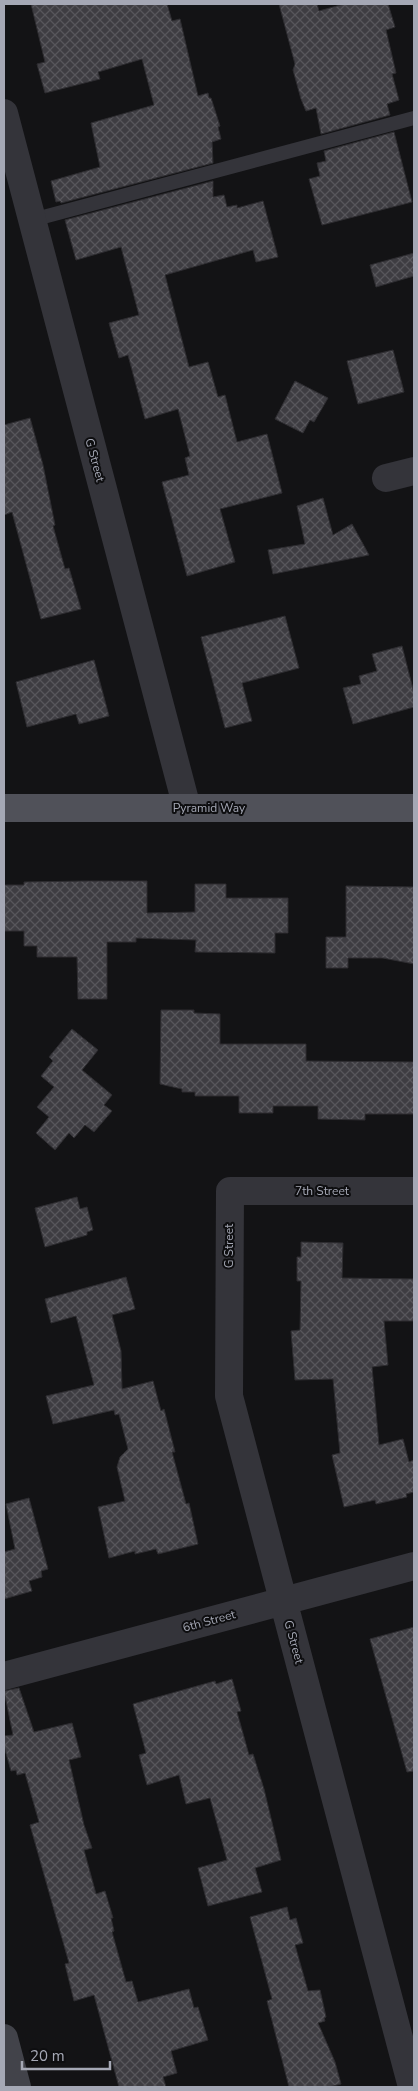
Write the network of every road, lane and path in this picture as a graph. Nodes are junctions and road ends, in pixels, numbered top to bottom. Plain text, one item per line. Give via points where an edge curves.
1 (4, 113) edge
2 (414, 118) edge
3 (32, 220) junction
4 (414, 471) edge
5 (386, 478) dead end
6 (4, 808) edge
7 (187, 808) junction
8 (414, 808) edge
9 (230, 1190) joint
10 (414, 1191) edge
11 (414, 1566) edge
12 (283, 1601) junction
13 (4, 1676) edge
14 (4, 2038) edge
15 (407, 2039) edge
16 (17, 2087) edge
17 (412, 2087) edge

1 - 3 street, G Street
2 - 3 lane
3 - 7 street, G Street
4 - 5 street
6 - 7 main road, Pyramid Way
7 - 8 main road, Pyramid Way
9 - 10 street, 7th Street
9 - 12 street, G Street via 229,1396
11 - 12 street, 6th Street
12 - 13 street, 6th Street
12 - 15 street, G Street
14 - 16 main road
15 - 17 street, G Street

